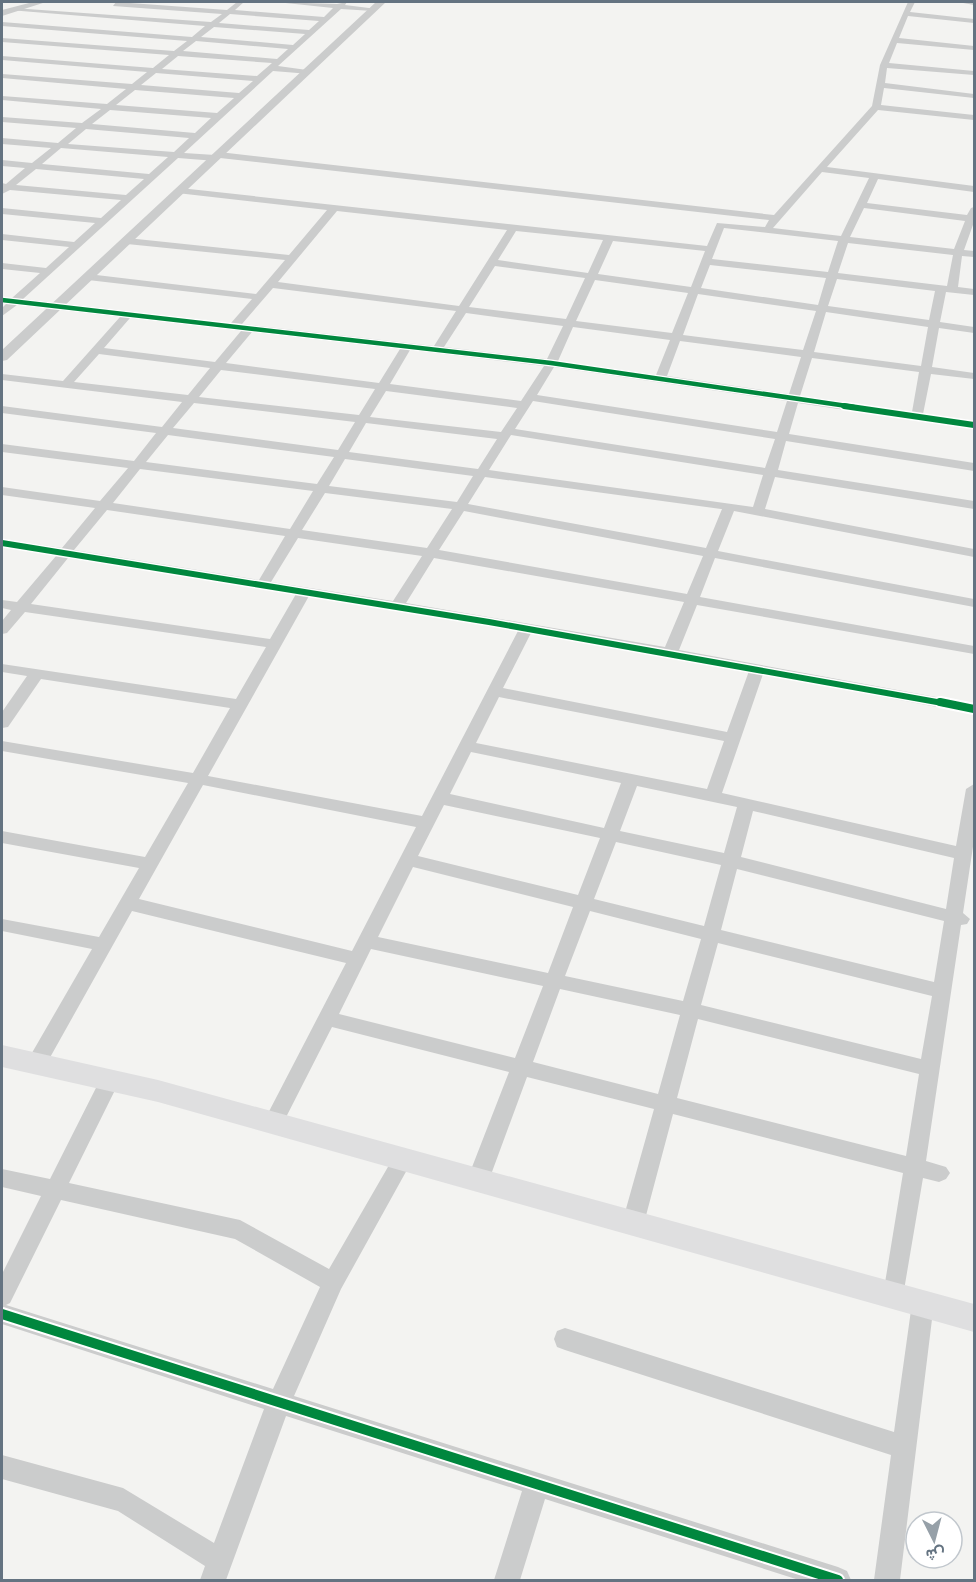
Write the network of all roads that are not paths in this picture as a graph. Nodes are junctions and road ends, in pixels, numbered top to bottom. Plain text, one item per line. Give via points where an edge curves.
1 (41, 2) edge
2 (241, 2) edge
3 (280, 2) edge
4 (911, 2) edge
5 (962, 2) edge
6 (117, 3) edge
7 (975, 3) edge
8 (342, 4) edge
9 (377, 5) edge
10 (13, 10) junction
11 (228, 12) junction
12 (2, 13) edge
13 (906, 14) junction
14 (98, 16) junction
15 (325, 19) junction
16 (975, 21) edge
17 (2, 24) edge
18 (212, 24) junction
19 (77, 30) junction
20 (899, 30) junction
21 (910, 31) dead end
22 (311, 32) junction
23 (194, 39) junction
24 (2, 40) edge
25 (895, 40) junction
26 (56, 44) junction
27 (295, 46) junction
28 (975, 48) edge
29 (176, 53) junction
30 (2, 58) edge
31 (32, 60) junction
32 (275, 65) junction
33 (884, 65) junction
34 (154, 70) junction
35 (307, 72) junction
36 (975, 73) edge
37 (4, 78) edge
38 (260, 78) junction
39 (880, 85) junction
40 (133, 87) junction
41 (240, 96) junction
42 (975, 96) edge
43 (2, 98) edge
44 (108, 107) junction
45 (876, 107) junction
46 (218, 116) junction
47 (975, 118) edge
48 (2, 119) edge
49 (57, 124) junction
50 (84, 126) junction
51 (48, 130) dead end
52 (196, 136) junction
53 (40, 137) dead end
54 (2, 141) edge
55 (31, 144) junction
56 (58, 146) junction
57 (174, 156) junction
58 (218, 156) junction
59 (2, 163) edge
60 (33, 166) junction
61 (820, 169) junction
62 (874, 176) junction
63 (152, 177) junction
64 (3, 188) edge
65 (975, 189) edge
66 (180, 192) junction
67 (128, 198) junction
68 (860, 205) junction
69 (333, 208) junction
70 (975, 208) edge
71 (2, 211) edge
72 (775, 218) junction
73 (972, 219) edge
74 (103, 221) junction
75 (513, 228) junction
76 (765, 230) junction
77 (2, 237) edge
78 (609, 238) junction
79 (844, 239) junction
80 (128, 241) junction
81 (76, 245) junction
82 (711, 249) junction
83 (958, 252) junction
84 (975, 254) edge
85 (292, 258) junction
86 (706, 261) junction
87 (491, 262) junction
88 (2, 266) edge
89 (48, 271) junction
90 (832, 275) junction
91 (88, 277) junction
92 (591, 277) junction
93 (270, 284) junction
94 (946, 289) junction
95 (694, 291) junction
96 (975, 292) edge
97 (259, 297) junction
98 (2, 300) edge
99 (14, 302) junction
100 (56, 307) junction
101 (463, 309) junction
102 (821, 309) junction
103 (2, 313) edge
104 (127, 315) junction
105 (569, 323) junction
106 (935, 325) junction
107 (234, 327) junction
108 (249, 328) junction
109 (975, 330) edge
110 (677, 337) junction
111 (407, 346) junction
112 (96, 350) junction
113 (437, 350) junction
114 (808, 354) junction
115 (2, 357) edge
116 (551, 363) junction
117 (218, 367) junction
118 (927, 370) junction
119 (975, 376) edge
120 (2, 377) edge
121 (660, 379) junction
122 (66, 384) junction
123 (382, 387) junction
124 (192, 398) junction
125 (793, 398) junction
126 (526, 401) junction
127 (2, 409) edge
128 (917, 416) junction
129 (363, 419) junction
130 (975, 425) edge
131 (164, 433) junction
132 (506, 433) junction
133 (781, 437) junction
134 (2, 448) edge
135 (341, 455) junction
136 (137, 466) junction
137 (975, 467) edge
138 (770, 472) junction
139 (481, 473) junction
140 (321, 489) junction
141 (2, 491) edge
142 (105, 504) junction
143 (975, 505) edge
144 (460, 506) junction
145 (729, 507) junction
146 (758, 512) junction
147 (294, 532) junction
148 (2, 543) edge
149 (65, 553) junction
150 (431, 553) junction
151 (711, 553) junction
152 (975, 553) edge
153 (262, 584) junction
154 (305, 591) junction
155 (692, 599) junction
156 (2, 603) edge
157 (975, 603) edge
158 (21, 606) junction
159 (397, 606) junction
160 (527, 627) junction
161 (2, 630) edge
162 (275, 644) junction
163 (975, 650) edge
164 (671, 652) junction
165 (758, 667) junction
166 (2, 668) edge
167 (37, 673) junction
168 (495, 691) junction
169 (240, 705) junction
170 (975, 709) edge
171 (2, 723) edge
172 (733, 738) junction
173 (2, 746) edge
174 (466, 746) junction
175 (198, 779) junction
176 (631, 779) junction
177 (975, 789) edge
178 (713, 795) junction
179 (440, 798) junction
180 (746, 805) junction
181 (426, 823) junction
182 (609, 835) junction
183 (2, 837) edge
184 (964, 854) junction
185 (408, 860) junction
186 (731, 861) junction
187 (150, 864) junction
188 (128, 903) junction
189 (584, 903) junction
190 (957, 918) junction
191 (2, 925) edge
192 (711, 934) junction
193 (366, 941) junction
194 (104, 945) junction
195 (357, 959) junction
196 (553, 980) junction
197 (942, 991) junction
198 (690, 1010) junction
199 (327, 1018) junction
200 (2, 1056) edge
201 (36, 1064) junction
202 (523, 1067) junction
203 (930, 1069) junction
204 (110, 1080) junction
205 (665, 1103) junction
206 (273, 1123) junction
207 (404, 1159) junction
208 (914, 1166) junction
209 (939, 1173) dead end
210 (2, 1178) edge
211 (478, 1180) junction
212 (55, 1190) junction
213 (633, 1222) junction
214 (333, 1283) junction
215 (894, 1295) junction
216 (2, 1296) edge
217 (923, 1303) junction
218 (2, 1314) edge
219 (975, 1318) edge
220 (565, 1339) dead end
221 (278, 1404) junction
222 (904, 1447) junction
223 (2, 1467) edge
224 (536, 1486) junction
225 (216, 1571) edge
226 (507, 1581) edge
227 (838, 1581) edge
228 (887, 1581) edge

1 - 10 street
2 - 11 street
3 - 8 street
4 - 13 street
5 - 7 street
6 - 11 street
6 - 14 street
8 - 9 street
8 - 15 street
9 - 35 street
10 - 12 street
10 - 14 street
11 - 15 street
11 - 18 street
13 - 16 street
13 - 20 street
14 - 18 street
14 - 19 street
15 - 22 street
17 - 19 street
18 - 22 street
18 - 23 street
19 - 23 street
19 - 26 street
20 - 21 street
20 - 25 street
22 - 27 street
23 - 27 street
23 - 29 street
24 - 26 street
25 - 28 street
25 - 33 street
26 - 29 street
26 - 31 street
27 - 32 street
29 - 32 street
29 - 34 street
30 - 31 street
31 - 34 street
31 - 37 street
32 - 35 street
32 - 38 street
33 - 36 street
33 - 39 street
34 - 38 street
34 - 40 street
35 - 58 street
37 - 40 street
38 - 41 street
39 - 42 street
39 - 45 street
40 - 41 street
40 - 44 street
41 - 46 street
43 - 44 street
44 - 46 street
44 - 50 street
45 - 47 street
45 - 61 street
46 - 52 street
48 - 49 street
49 - 50 street
49 - 51 street
50 - 52 street
50 - 56 street
52 - 57 street
53 - 55 street
54 - 55 street
55 - 56 street
56 - 57 street
56 - 60 street
57 - 58 street
57 - 63 street
58 - 66 street
58 - 72 street
59 - 60 street
60 - 63 street
60 - 64 street
61 - 62 street
61 - 72 street
62 - 65 street
62 - 68 street
63 - 67 street
64 - 67 street
66 - 69 street
66 - 80 street
67 - 74 street
68 - 73 street
68 - 79 street
69 - 75 street
69 - 85 street
70 - 73 street
71 - 74 street
72 - 76 street
73 - 83 street
74 - 81 street
75 - 78 street
75 - 87 street
76 - 79 street
76 - 82 street via 720,225
77 - 81 street
78 - 82 street
78 - 92 street
79 - 83 street
79 - 90 street
80 - 85 street
80 - 91 street
81 - 89 street
82 - 86 street
83 - 84 street
83 - 94 street
85 - 93 street
86 - 90 street
86 - 95 street
87 - 92 street
87 - 101 street
88 - 89 street
89 - 99 street
90 - 94 street
90 - 102 street
91 - 97 street
91 - 100 street
92 - 95 street
92 - 105 street
93 - 97 street
93 - 101 street
94 - 96 street
94 - 106 street
95 - 102 street
95 - 110 street
97 - 107 street
98 - 99 street
99 - 100 street
99 - 103 street
100 - 104 street
100 - 115 street
101 - 105 street
101 - 113 street
102 - 106 street
102 - 114 street
104 - 107 street
104 - 112 street
105 - 110 street
105 - 116 street
106 - 109 street
106 - 118 street
107 - 108 street
108 - 111 street
108 - 117 street
110 - 114 street
110 - 121 street
111 - 113 street
111 - 123 street
112 - 117 street
112 - 122 street
113 - 116 street
114 - 118 street
114 - 125 street
116 - 121 street
116 - 126 street
117 - 123 street
117 - 124 street
118 - 119 street
118 - 128 street
120 - 122 street
121 - 125 street
122 - 124 street
123 - 126 street
123 - 129 street
124 - 129 street
124 - 131 street
125 - 128 street
125 - 133 street
126 - 132 street
126 - 133 street
127 - 131 street
128 - 130 street
129 - 132 street
129 - 135 street
131 - 135 street
131 - 136 street
132 - 138 street
132 - 139 street
133 - 137 street
133 - 138 street
134 - 136 street
135 - 139 street
135 - 140 street
136 - 140 street
136 - 142 street
138 - 143 street
138 - 146 street
139 - 144 street
139 - 145 street
140 - 144 street
140 - 147 street
141 - 142 street
142 - 147 street
142 - 149 street
144 - 150 street
144 - 151 street
145 - 146 street
145 - 151 street
146 - 152 street
147 - 150 street
147 - 153 street
148 - 149 street
149 - 153 street
149 - 158 street
150 - 155 street
150 - 159 street
151 - 155 street
151 - 157 street
153 - 154 street
154 - 159 street
154 - 162 street
155 - 163 street
155 - 164 street
156 - 158 street
158 - 161 street
158 - 162 street
159 - 160 street
160 - 164 street
160 - 168 street
162 - 169 street
164 - 165 street
165 - 170 street
165 - 172 street
166 - 167 street
167 - 169 street
167 - 171 street
168 - 172 street
168 - 174 street
169 - 175 street
172 - 178 street
173 - 175 street
174 - 176 street
174 - 179 street
175 - 181 street
175 - 187 street
176 - 178 street
176 - 182 street
177 - 184 street
178 - 180 street
179 - 181 street
179 - 182 street
180 - 184 street
180 - 186 street
181 - 185 street
182 - 186 street
182 - 189 street
183 - 187 street
184 - 190 street
185 - 189 street
185 - 193 street
186 - 190 street
186 - 192 street
187 - 188 street
188 - 194 street
188 - 195 street
189 - 192 street
189 - 196 street
190 - 197 street
191 - 194 street
192 - 197 street
192 - 198 street
193 - 195 street
193 - 196 street
194 - 201 street
195 - 199 street
196 - 198 street
196 - 202 street
197 - 203 street
198 - 203 street
198 - 205 street
199 - 202 street
199 - 206 street
200 - 201 main road
201 - 204 main road
202 - 205 street
202 - 211 street
203 - 208 street
204 - 206 main road
204 - 212 street
205 - 208 street
205 - 213 street
206 - 207 main road
207 - 211 main road
207 - 214 street
208 - 209 street
208 - 215 street
210 - 212 street
211 - 213 main road
212 - 214 street via 240,1230
212 - 216 street
213 - 215 main road
214 - 221 street
215 - 217 main road
217 - 219 main road
217 - 222 street
218 - 221 street
220 - 222 street
221 - 224 street
221 - 225 street
222 - 228 street
223 - 225 street via 123,1500
224 - 226 street
224 - 227 street

